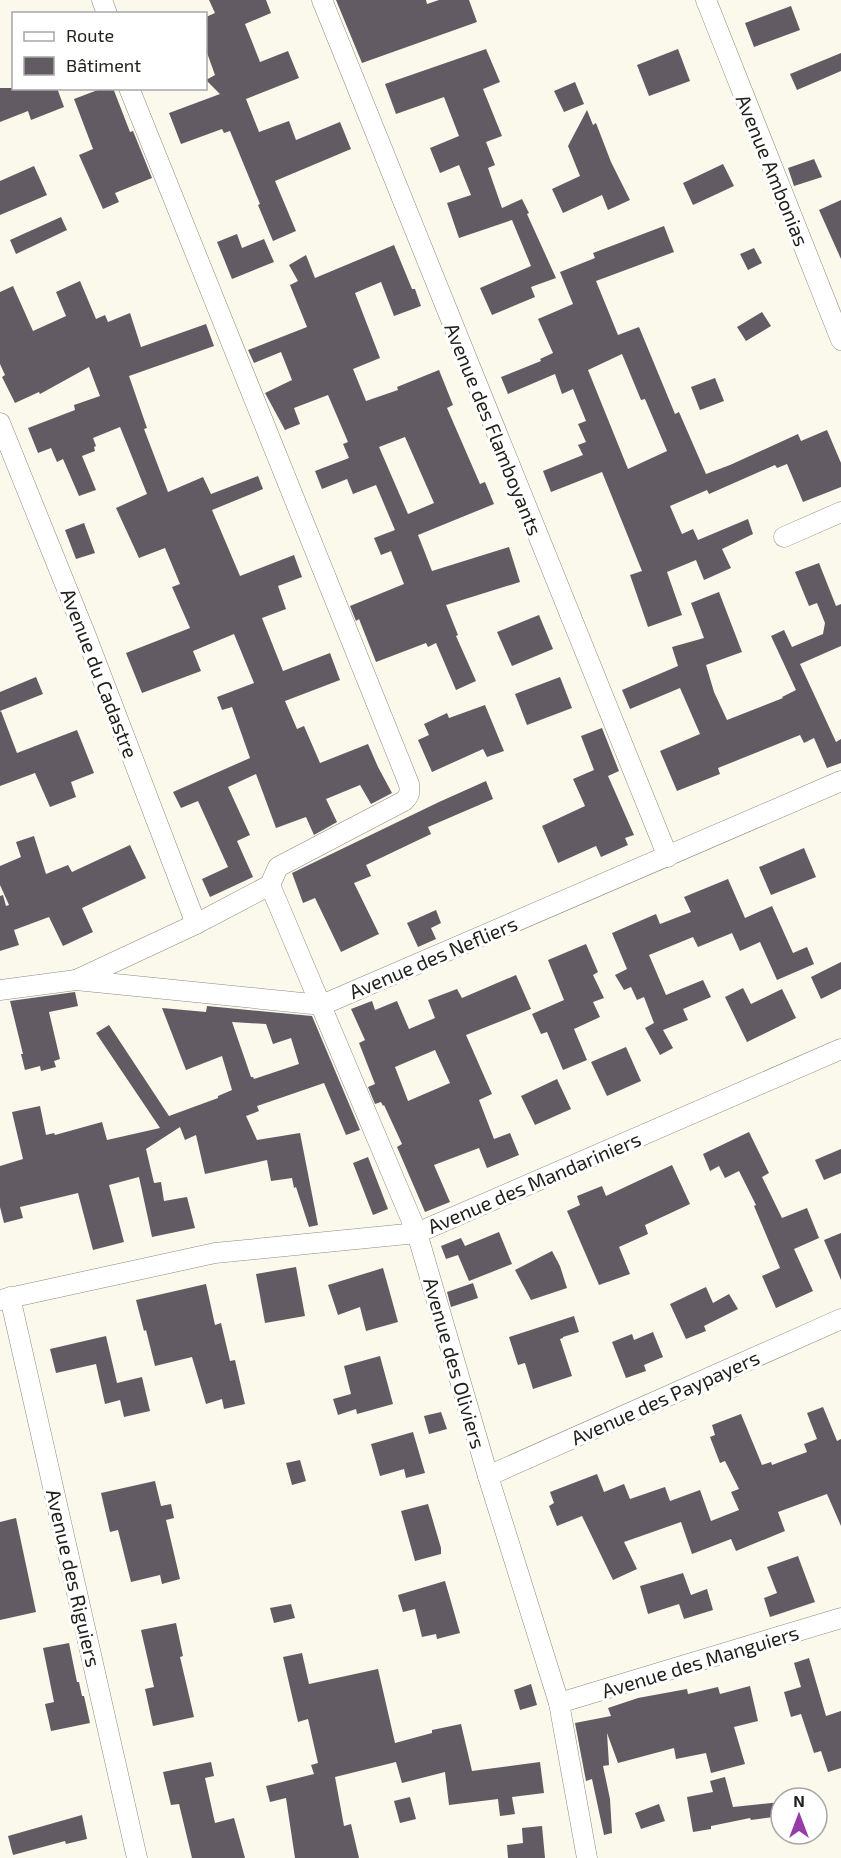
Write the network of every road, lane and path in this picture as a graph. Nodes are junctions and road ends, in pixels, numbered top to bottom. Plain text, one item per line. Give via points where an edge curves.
1 (322, 0) edge
2 (706, 0) edge
3 (130, 90) edge
4 (841, 340) edge
5 (0, 423) edge
6 (841, 512) edge
7 (784, 537) dead end
8 (841, 781) edge
9 (668, 857) junction
10 (270, 885) junction
11 (196, 924) junction
12 (76, 980) junction
13 (0, 990) edge
14 (321, 1005) junction
15 (841, 1049) edge
16 (417, 1233) junction
17 (5, 1299) edge
18 (841, 1319) edge
19 (488, 1476) junction
20 (841, 1618) edge
21 (559, 1703) junction
22 (136, 1858) edge
23 (587, 1858) edge

1 - 9 street, Avenue des Flamboyants
2 - 4 street, Avenue Ambonias
3 - 10 street via 409,784 410,794 404,801 278,867
5 - 11 street, Avenue du Cadastre
6 - 7 street
8 - 9 street, Avenue des Nefliers
9 - 14 street, Avenue des Nefliers
10 - 11 street
10 - 14 street, Avenue des Oliviers
11 - 12 street
12 - 13 street, Avenue des Nefliers
12 - 14 street, Avenue des Nefliers
14 - 16 street, Avenue des Oliviers
15 - 16 street, Avenue des Mandariniers
16 - 17 street, Avenue des Mandariniers via 215,1253
16 - 19 street, Avenue des Oliviers
17 - 22 street, Avenue des Riguiers
18 - 19 street, Avenue des Paypayers
19 - 21 street, Avenue des Oliviers
20 - 21 street, Avenue des Manguiers
21 - 23 street, Avenue des Oliviers

